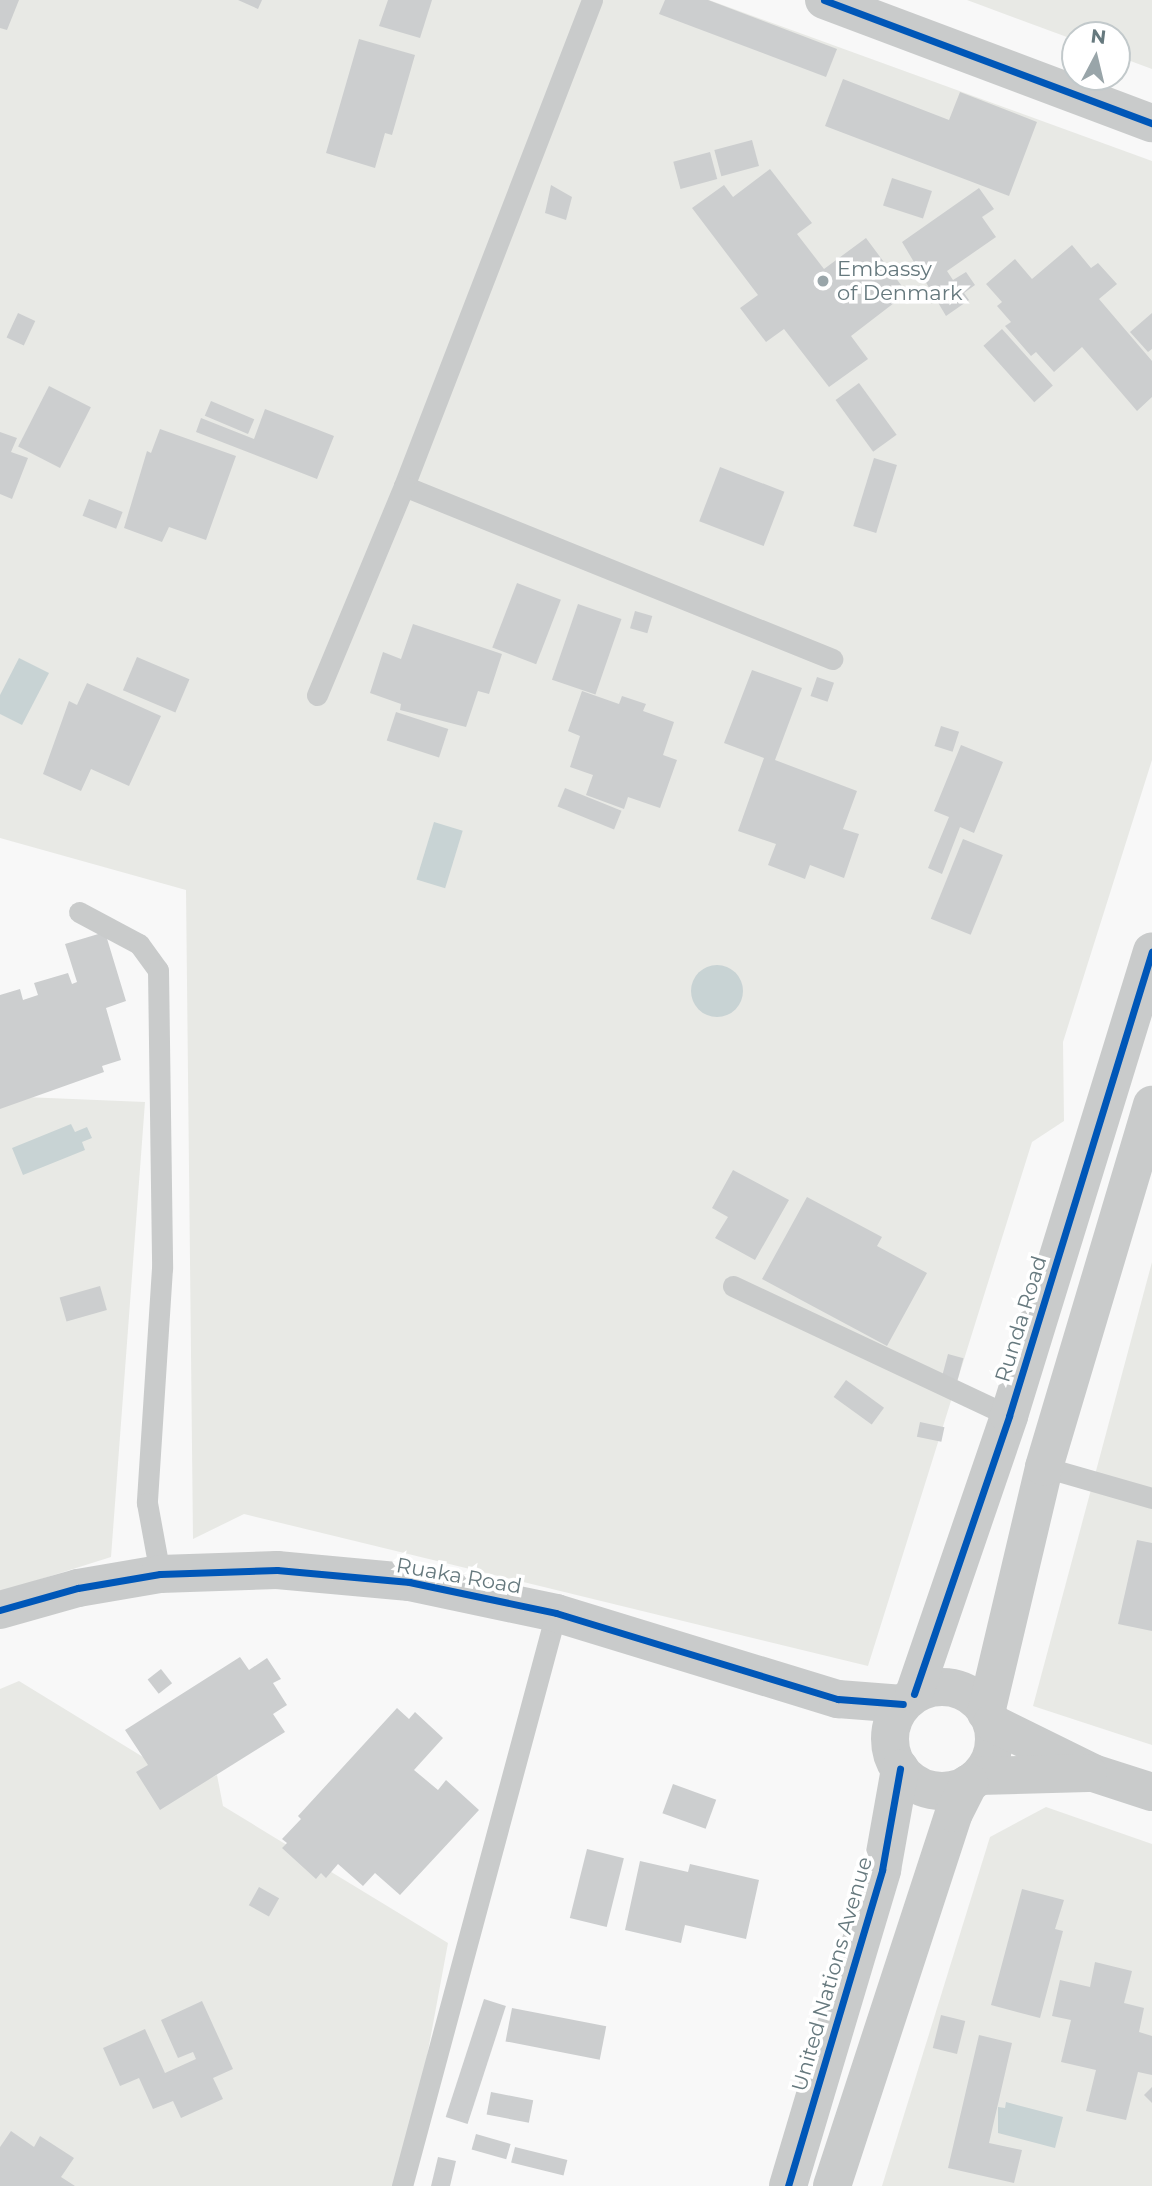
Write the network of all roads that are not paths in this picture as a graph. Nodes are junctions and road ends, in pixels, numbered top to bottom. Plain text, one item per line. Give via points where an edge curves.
1 (592, 0) edge
2 (824, 0) edge
3 (1152, 123) edge
4 (404, 486) junction
5 (832, 659) dead end
6 (317, 695) dead end
7 (79, 912) dead end
8 (1152, 952) edge
9 (1152, 1105) edge
10 (733, 1286) dead end
11 (1009, 1416) junction
12 (1044, 1467) junction
13 (1152, 1498) edge
14 (160, 1574) junction
15 (0, 1610) edge
16 (556, 1613) junction
17 (838, 1699) junction
18 (909, 1699) junction
19 (989, 1718) junction
20 (895, 1758) junction
21 (1093, 1773) junction
22 (974, 1780) junction
23 (1152, 1792) edge
24 (402, 2186) edge
25 (788, 2186) edge
26 (832, 2186) edge

1 - 4 lane
2 - 3 street
4 - 5 lane
4 - 6 lane
7 - 14 lane via 139,944 158,970 162,1268 148,1503
8 - 11 street, Runda Road
9 - 12 street
10 - 11 lane
11 - 18 street, Runda Road
12 - 13 lane
12 - 19 street
14 - 15 street, Ruaka Road via 78,1588
14 - 16 street, Ruaka Road via 277,1570 409,1582
16 - 17 street, Ruaka Road
16 - 24 lane
17 - 18 street, Ruaka Road
17 - 20 street, Ruaka Road
18 - 19 street via 929,1687 959,1689
18 - 20 street via 894,1717
19 - 21 street
19 - 22 street via 992,1756
20 - 22 street via 923,1787 946,1791
20 - 25 street, United Nations Avenue via 882,1870
21 - 22 street
21 - 23 street
22 - 26 street via 954,1813

